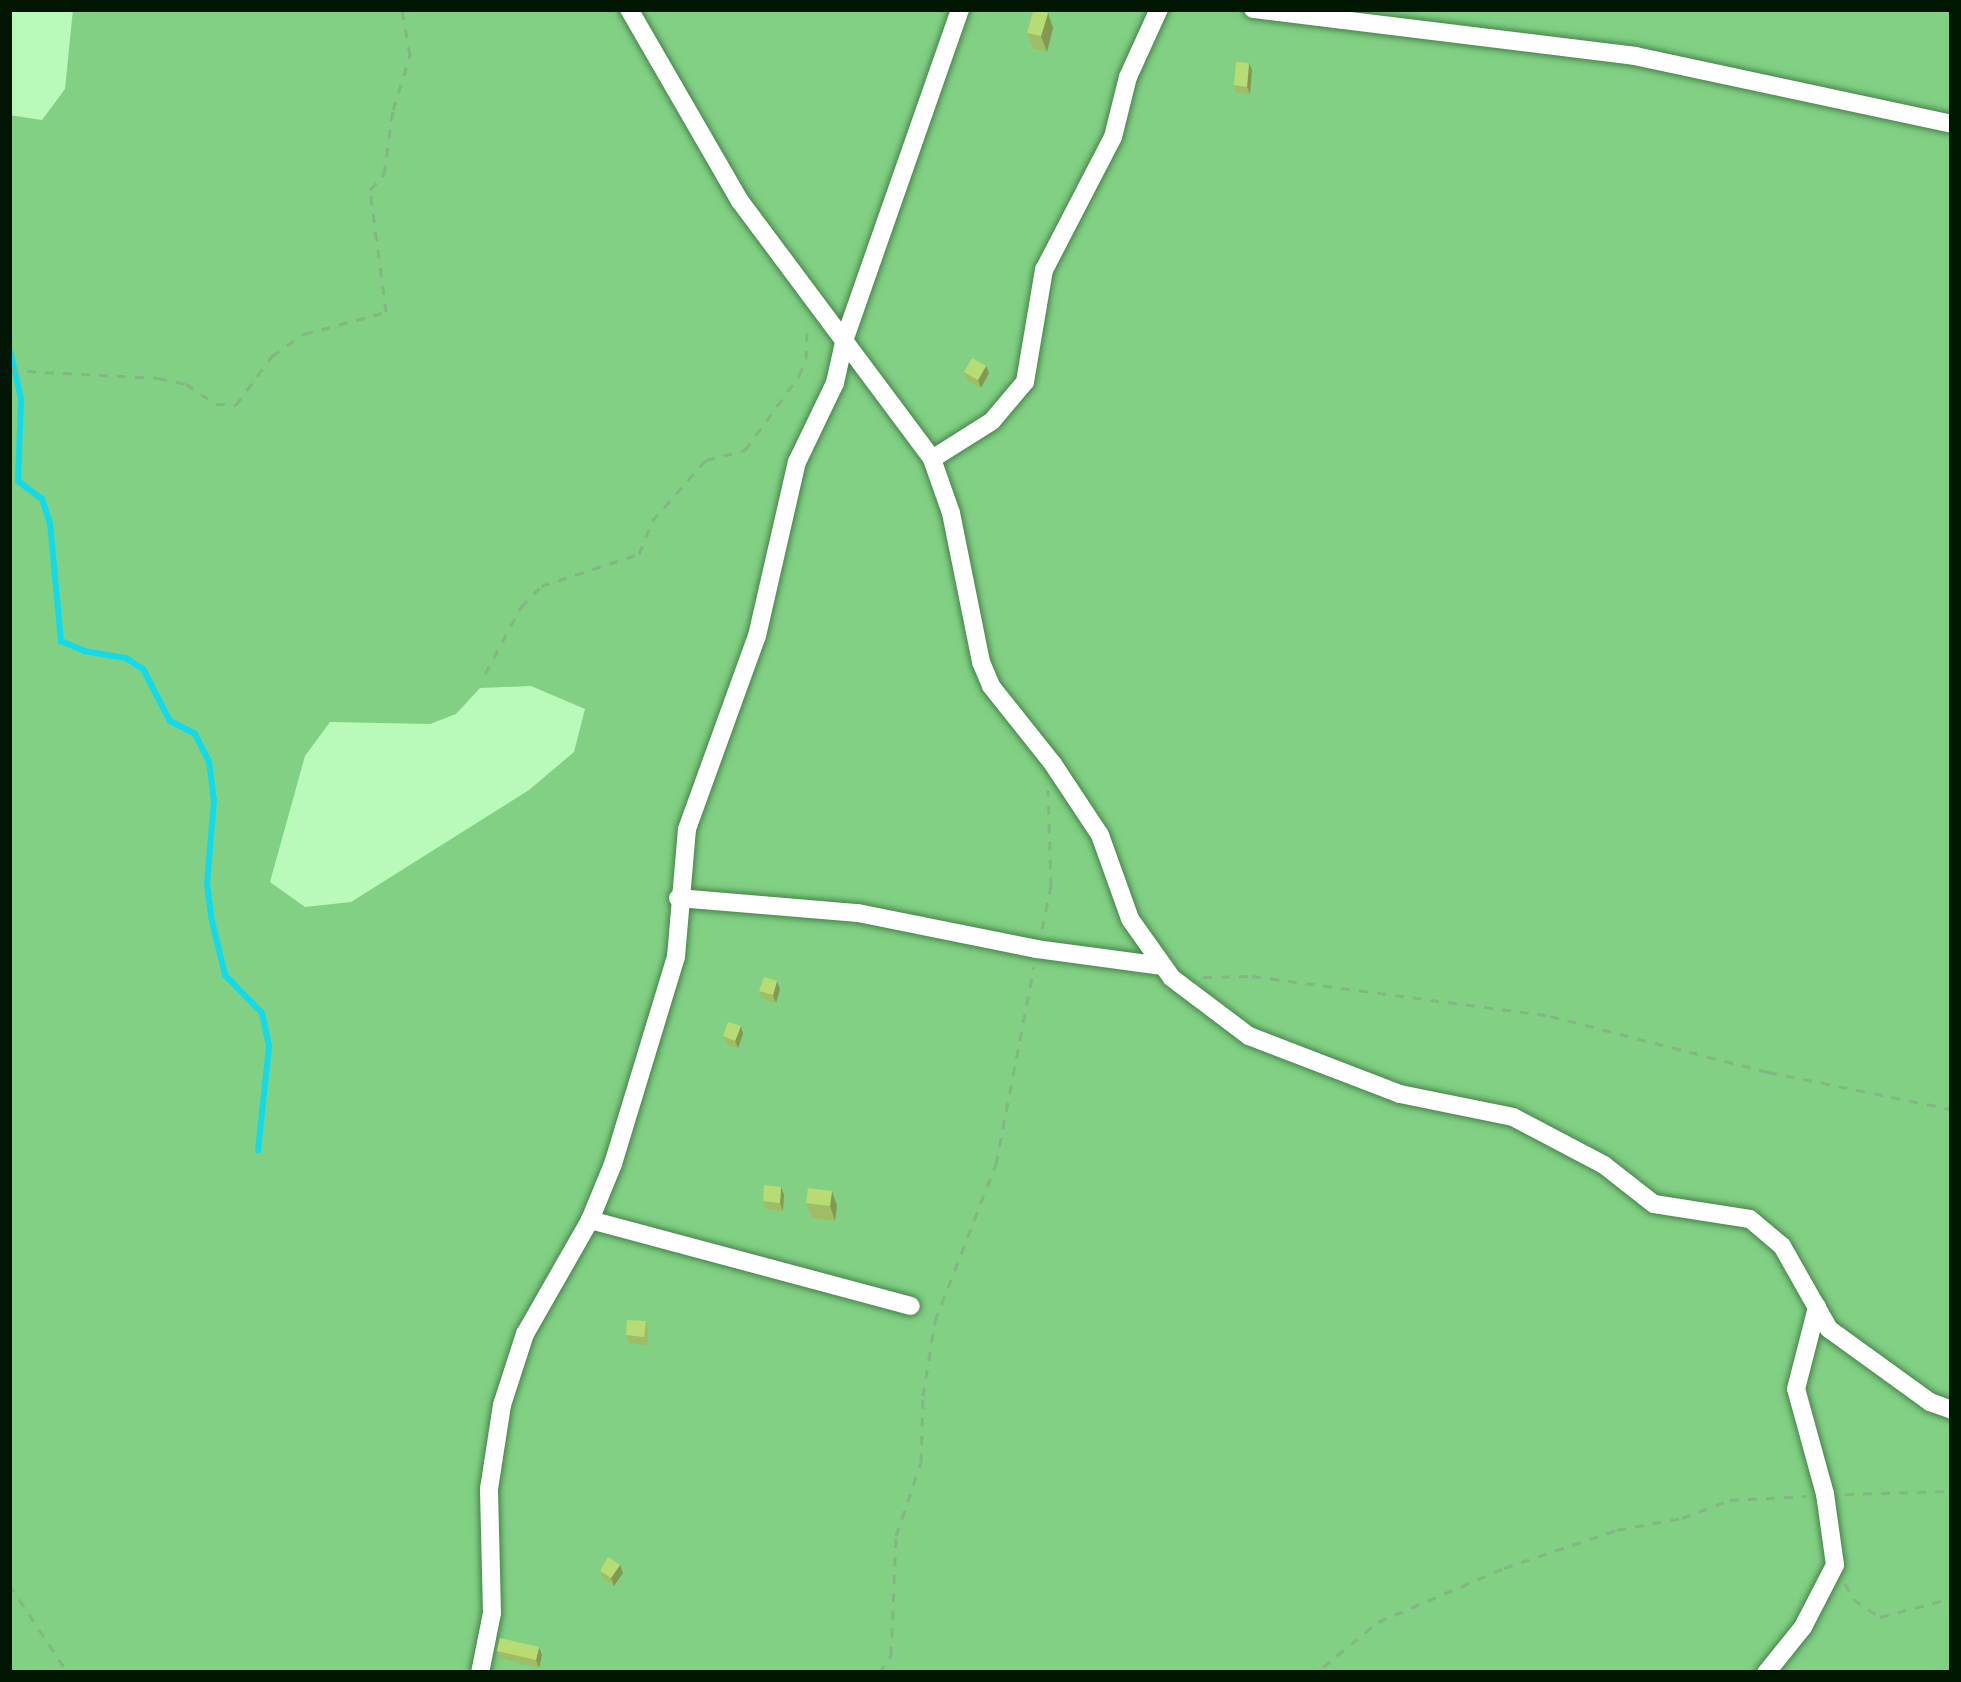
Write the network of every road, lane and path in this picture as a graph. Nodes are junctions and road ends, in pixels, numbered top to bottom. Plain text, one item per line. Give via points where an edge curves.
1 (402, 9) edge
2 (629, 9) edge
3 (960, 9) edge
4 (1159, 9) edge
5 (1253, 9) edge
6 (1952, 124) edge
7 (803, 314) dead end
8 (844, 338) junction
9 (9, 370) edge
10 (932, 459) junction
11 (485, 674) dead end
12 (1053, 764) junction
13 (678, 898) junction
14 (1037, 949) junction
15 (1167, 972) junction
16 (1952, 1109) edge
17 (590, 1220) junction
18 (911, 1306) dead end
19 (1817, 1307) junction
20 (1952, 1410) edge
21 (1952, 1491) edge
22 (1825, 1495) junction
23 (1835, 1565) junction
24 (9, 1584) edge
25 (1952, 1598) edge
26 (68, 1673) edge
27 (480, 1673) edge
28 (879, 1673) edge
29 (1306, 1673) edge
30 (1766, 1673) edge

1 - 9 path via 410,55 384,174 370,190 386,312 304,334 272,356 236,405 158,378
2 - 8 street via 740,201
3 - 8 street
4 - 10 street via 1128,77 1113,137 1048,256 1025,382 992,421
5 - 6 street via 1634,56
7 - 11 path via 806,359 759,434 736,455 706,460 652,521 639,554 541,586
8 - 10 street
8 - 13 street via 835,382 797,462 757,636 687,829
10 - 12 street via 986,674
12 - 14 path via 1046,800 1052,886
12 - 15 street via 1100,836 1130,919
13 - 14 street via 858,914
13 - 17 street via 667,993
14 - 15 street
14 - 28 path via 996,1164 935,1321 921,1462 896,1536 891,1655
15 - 16 path via 1550,1016
15 - 19 street via 1249,1036 1400,1094 1514,1117 1604,1165 1654,1204 1750,1219 1782,1246
17 - 18 street
17 - 27 street via 525,1334 502,1405 489,1490 492,1613
19 - 20 street via 1829,1329
19 - 22 street via 1796,1389
21 - 22 path
22 - 23 street
22 - 29 path via 1730,1500 1504,1568 1378,1622
23 - 25 path via 1853,1599 1880,1617
23 - 30 street via 1803,1627
24 - 26 path

